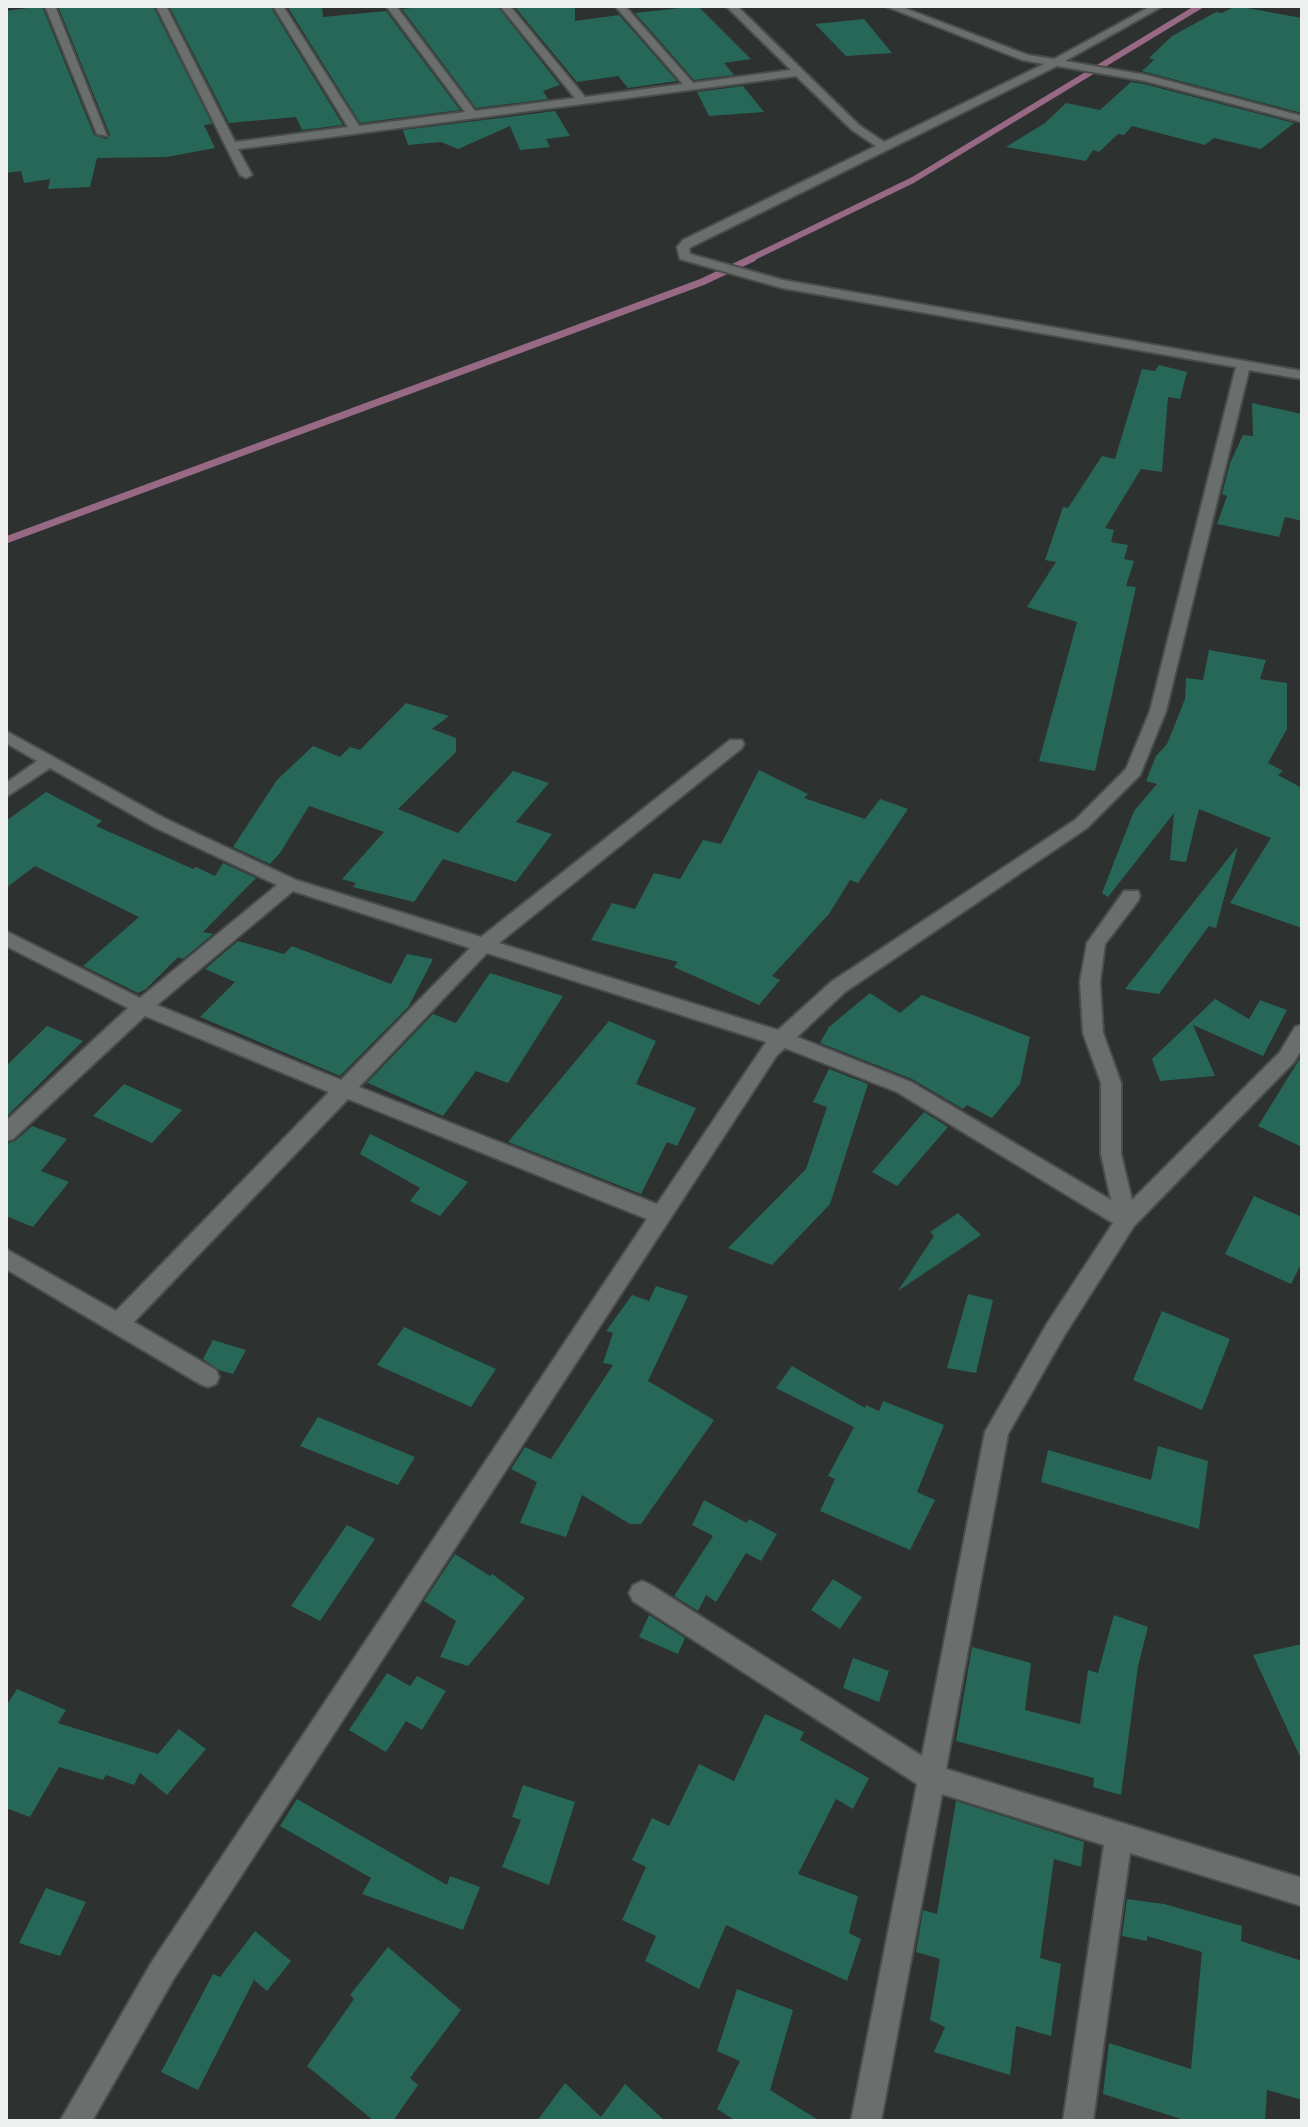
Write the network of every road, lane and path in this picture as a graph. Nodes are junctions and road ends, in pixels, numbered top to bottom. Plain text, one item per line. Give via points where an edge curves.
1 (50, 6) edge
2 (161, 6) edge
3 (278, 6) edge
4 (391, 6) edge
5 (505, 6) edge
6 (620, 6) edge
7 (731, 6) edge
8 (890, 6) edge
9 (1158, 6) edge
10 (1053, 64) junction
11 (799, 72) junction
12 (691, 87) junction
13 (584, 102) junction
14 (473, 116) junction
15 (1302, 118) edge
16 (356, 131) junction
17 (103, 134) dead end
18 (232, 146) junction
19 (884, 147) junction
20 (246, 175) dead end
21 (1243, 365) junction
22 (1302, 375) edge
23 (6, 736) edge
24 (736, 744) dead end
25 (48, 761) junction
26 (6, 791) edge
27 (290, 884) junction
28 (1131, 896) dead end
29 (9, 942) edge
30 (483, 946) junction
31 (142, 1007) junction
32 (1302, 1032) edge
33 (782, 1039) junction
34 (345, 1090) junction
35 (6, 1133) edge
36 (661, 1215) junction
37 (1126, 1220) junction
38 (6, 1258) edge
39 (118, 1324) junction
40 (208, 1377) dead end
41 (642, 1593) dead end
42 (932, 1778) junction
43 (1119, 1834) junction
44 (1302, 1892) edge
45 (75, 2121) edge
46 (866, 2121) edge
47 (1078, 2121) edge

1 - 17 street
2 - 18 street
3 - 16 street
4 - 14 street
5 - 13 street
6 - 12 street
7 - 11 street
8 - 10 street
9 - 10 street
10 - 15 street via 1146,78
10 - 19 street
11 - 12 street
11 - 19 street via 856,128
12 - 13 street
13 - 14 street
14 - 16 street
16 - 18 street
18 - 20 street
19 - 21 street via 687,243 684,256 782,284
21 - 22 street
21 - 33 street via 1158,711 1134,771 1081,824 838,987
23 - 25 street
24 - 30 street
25 - 26 street
25 - 27 street via 160,823
27 - 30 street
27 - 31 street
28 - 37 street via 1096,943 1090,982 1093,1033 1111,1083 1111,1154
29 - 31 street
30 - 33 street
30 - 34 street
31 - 34 street
31 - 35 street
32 - 37 street via 1287,1057
33 - 36 street
33 - 37 street via 904,1087
34 - 36 street
34 - 39 street
36 - 45 street via 163,1970
37 - 42 street via 997,1432
38 - 39 street
39 - 40 street
41 - 42 street
42 - 43 street
42 - 46 street
43 - 44 street
43 - 47 street

